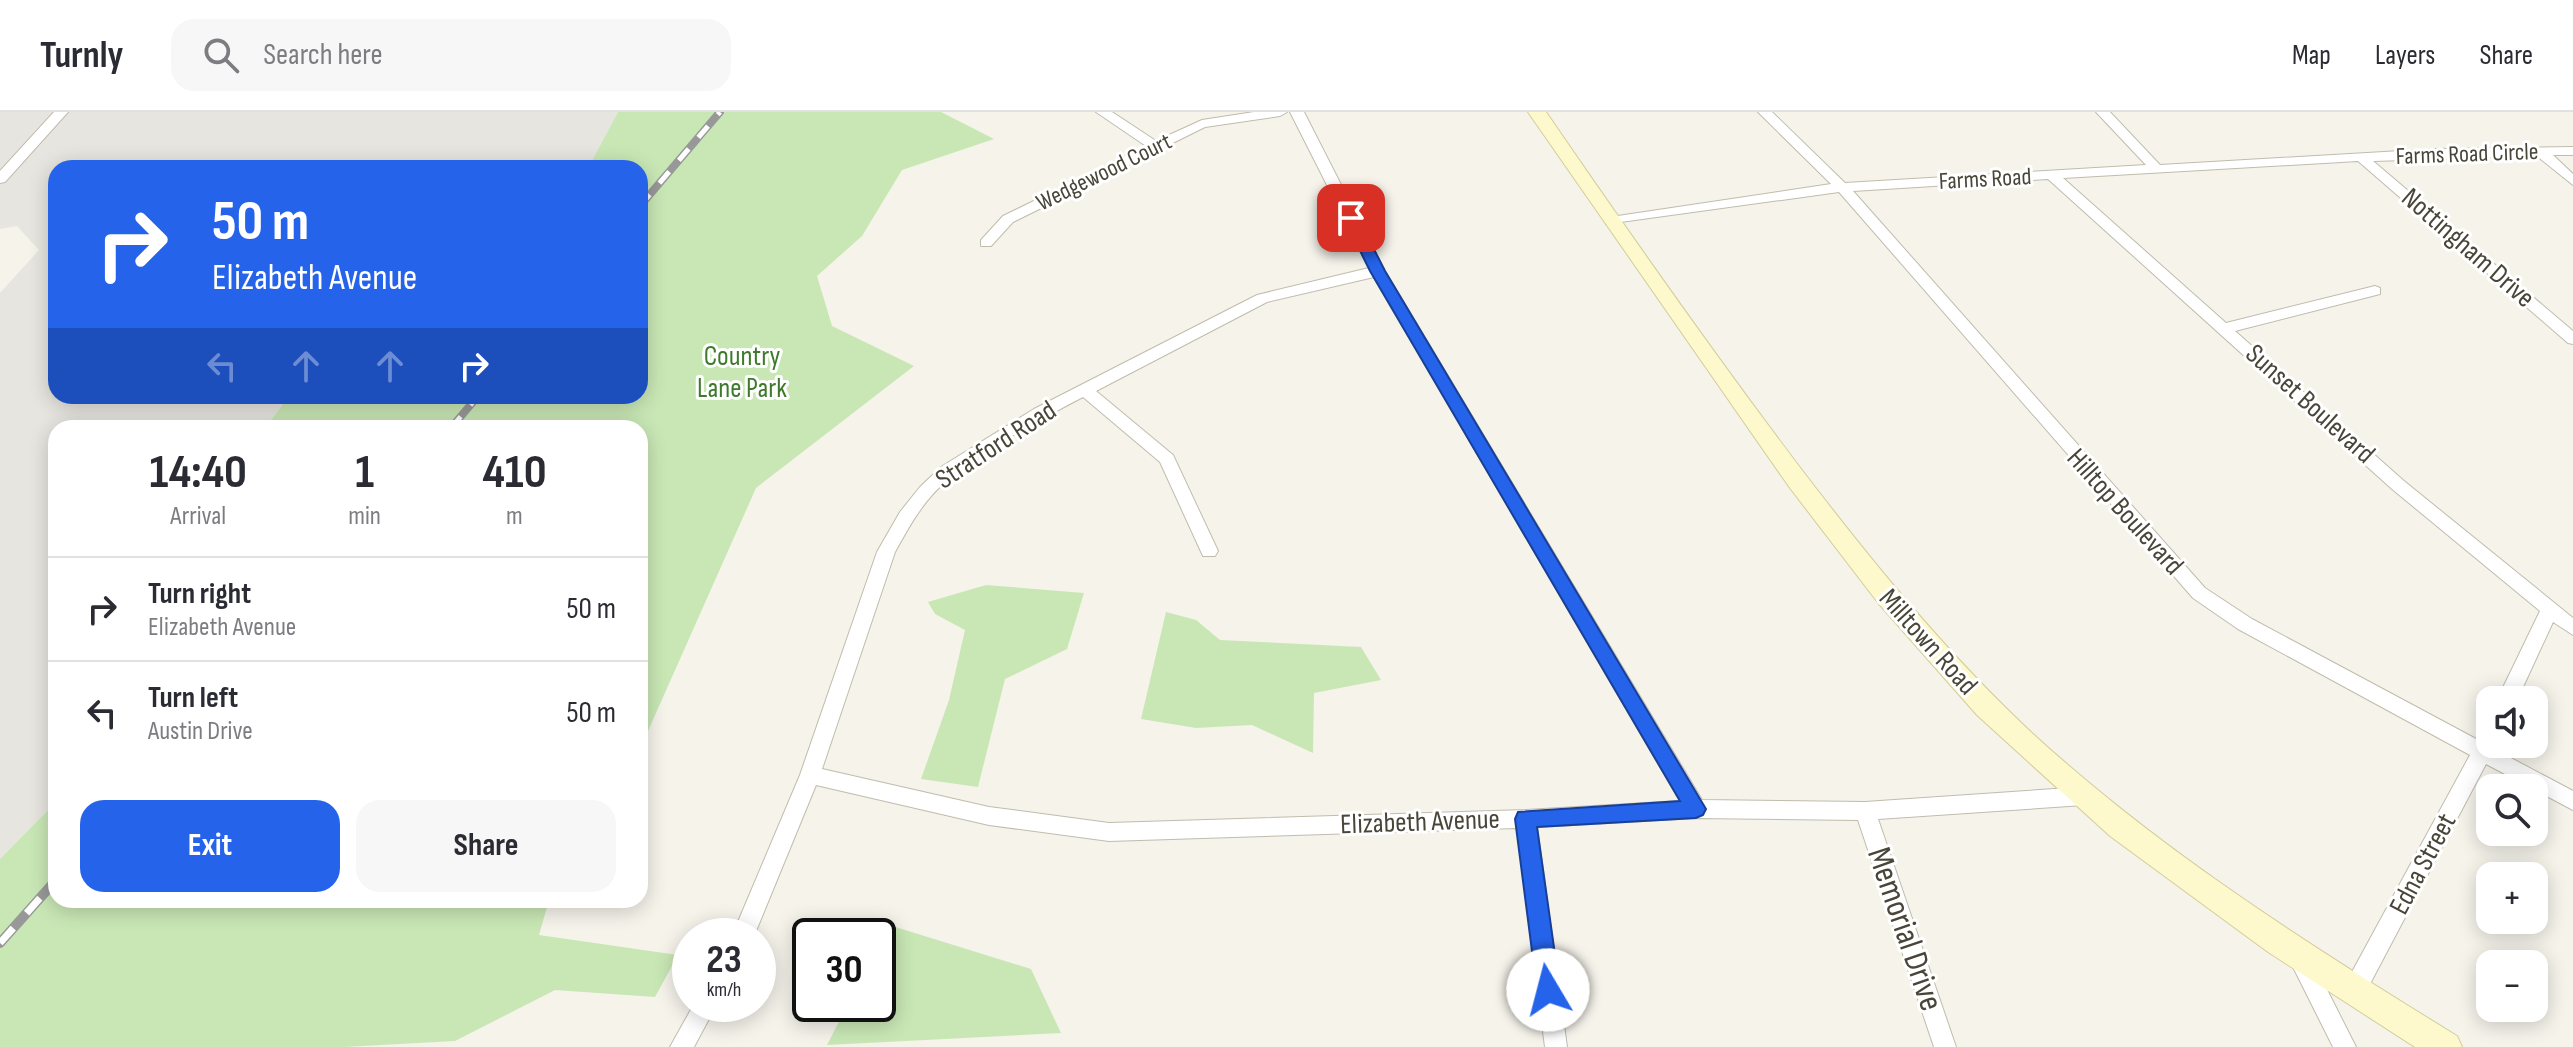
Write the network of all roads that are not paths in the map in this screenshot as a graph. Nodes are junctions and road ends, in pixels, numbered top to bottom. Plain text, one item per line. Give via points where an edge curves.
1 (61, 112) edge
2 (1103, 112) edge
3 (1280, 112) edge
4 (1297, 112) edge
5 (1537, 112) edge
6 (1765, 112) edge
7 (2103, 112) edge
8 (1156, 147) junction
9 (2540, 151) junction
10 (2573, 151) edge
11 (2362, 158) junction
12 (2157, 169) junction
13 (2051, 175) junction
14 (0, 179) edge
15 (2573, 181) edge
16 (1842, 187) junction
17 (1611, 221) junction
18 (986, 243) dead end
19 (1378, 271) junction
20 (2375, 291) dead end
21 (2226, 328) junction
22 (2573, 339) edge
23 (1085, 390) junction
24 (1209, 551) dead end
25 (2550, 609) junction
26 (2573, 628) edge
27 (2514, 686) edge
28 (2476, 740) edge
29 (2479, 758) edge
30 (2506, 758) edge
31 (810, 775) junction
32 (2084, 796) junction
33 (2573, 801) edge
34 (1696, 809) junction
35 (1865, 811) junction
36 (1526, 819) junction
37 (750, 918) edge
38 (2297, 955) junction
39 (2354, 991) junction
40 (696, 1022) edge
41 (681, 1047) edge
42 (1556, 1047) edge
43 (1945, 1047) edge
44 (2345, 1047) edge
45 (2445, 1047) edge

1 - 14 street
2 - 8 street
3 - 8 street, Wedgewood Court via 1202,124
4 - 19 street
5 - 17 street, Milltown Road
6 - 16 street, Hilltop Boulevard
7 - 12 street
8 - 18 street, Wedgewood Court via 1008,219
9 - 10 street, Farms Road Circle
9 - 11 street, Farms Road Circle
9 - 15 street
11 - 12 street, Farms Road
11 - 22 street, Nottingham Drive
12 - 13 street, Farms Road
13 - 16 street, Farms Road
13 - 21 street, Sunset Boulevard
16 - 17 street, Farms Road
16 - 28 street, Hilltop Boulevard via 2199,593 2245,624
17 - 32 street, Milltown Road via 1708,360 1900,613 1972,692
19 - 23 street, Stratford Road via 1262,298
19 - 34 street
20 - 21 street
21 - 25 street, Sunset Boulevard via 2398,485
23 - 24 street via 1167,459
23 - 31 street, Stratford Road via 947,471 906,517 886,552
25 - 26 street, Sunset Boulevard
25 - 27 street
29 - 39 street, Edna Street
30 - 33 street, Hilltop Boulevard
31 - 36 street, Elizabeth Avenue via 989,816 1109,832
31 - 37 street, Stratford Road
32 - 35 street, Elizabeth Avenue
32 - 38 street, Milltown Road via 2171,866
34 - 35 street, Elizabeth Avenue
34 - 36 street, Elizabeth Avenue
35 - 43 street, Memorial Drive
36 - 42 street
38 - 39 street, Milltown Road
38 - 44 street
39 - 45 street, Milltown Road
40 - 41 street

